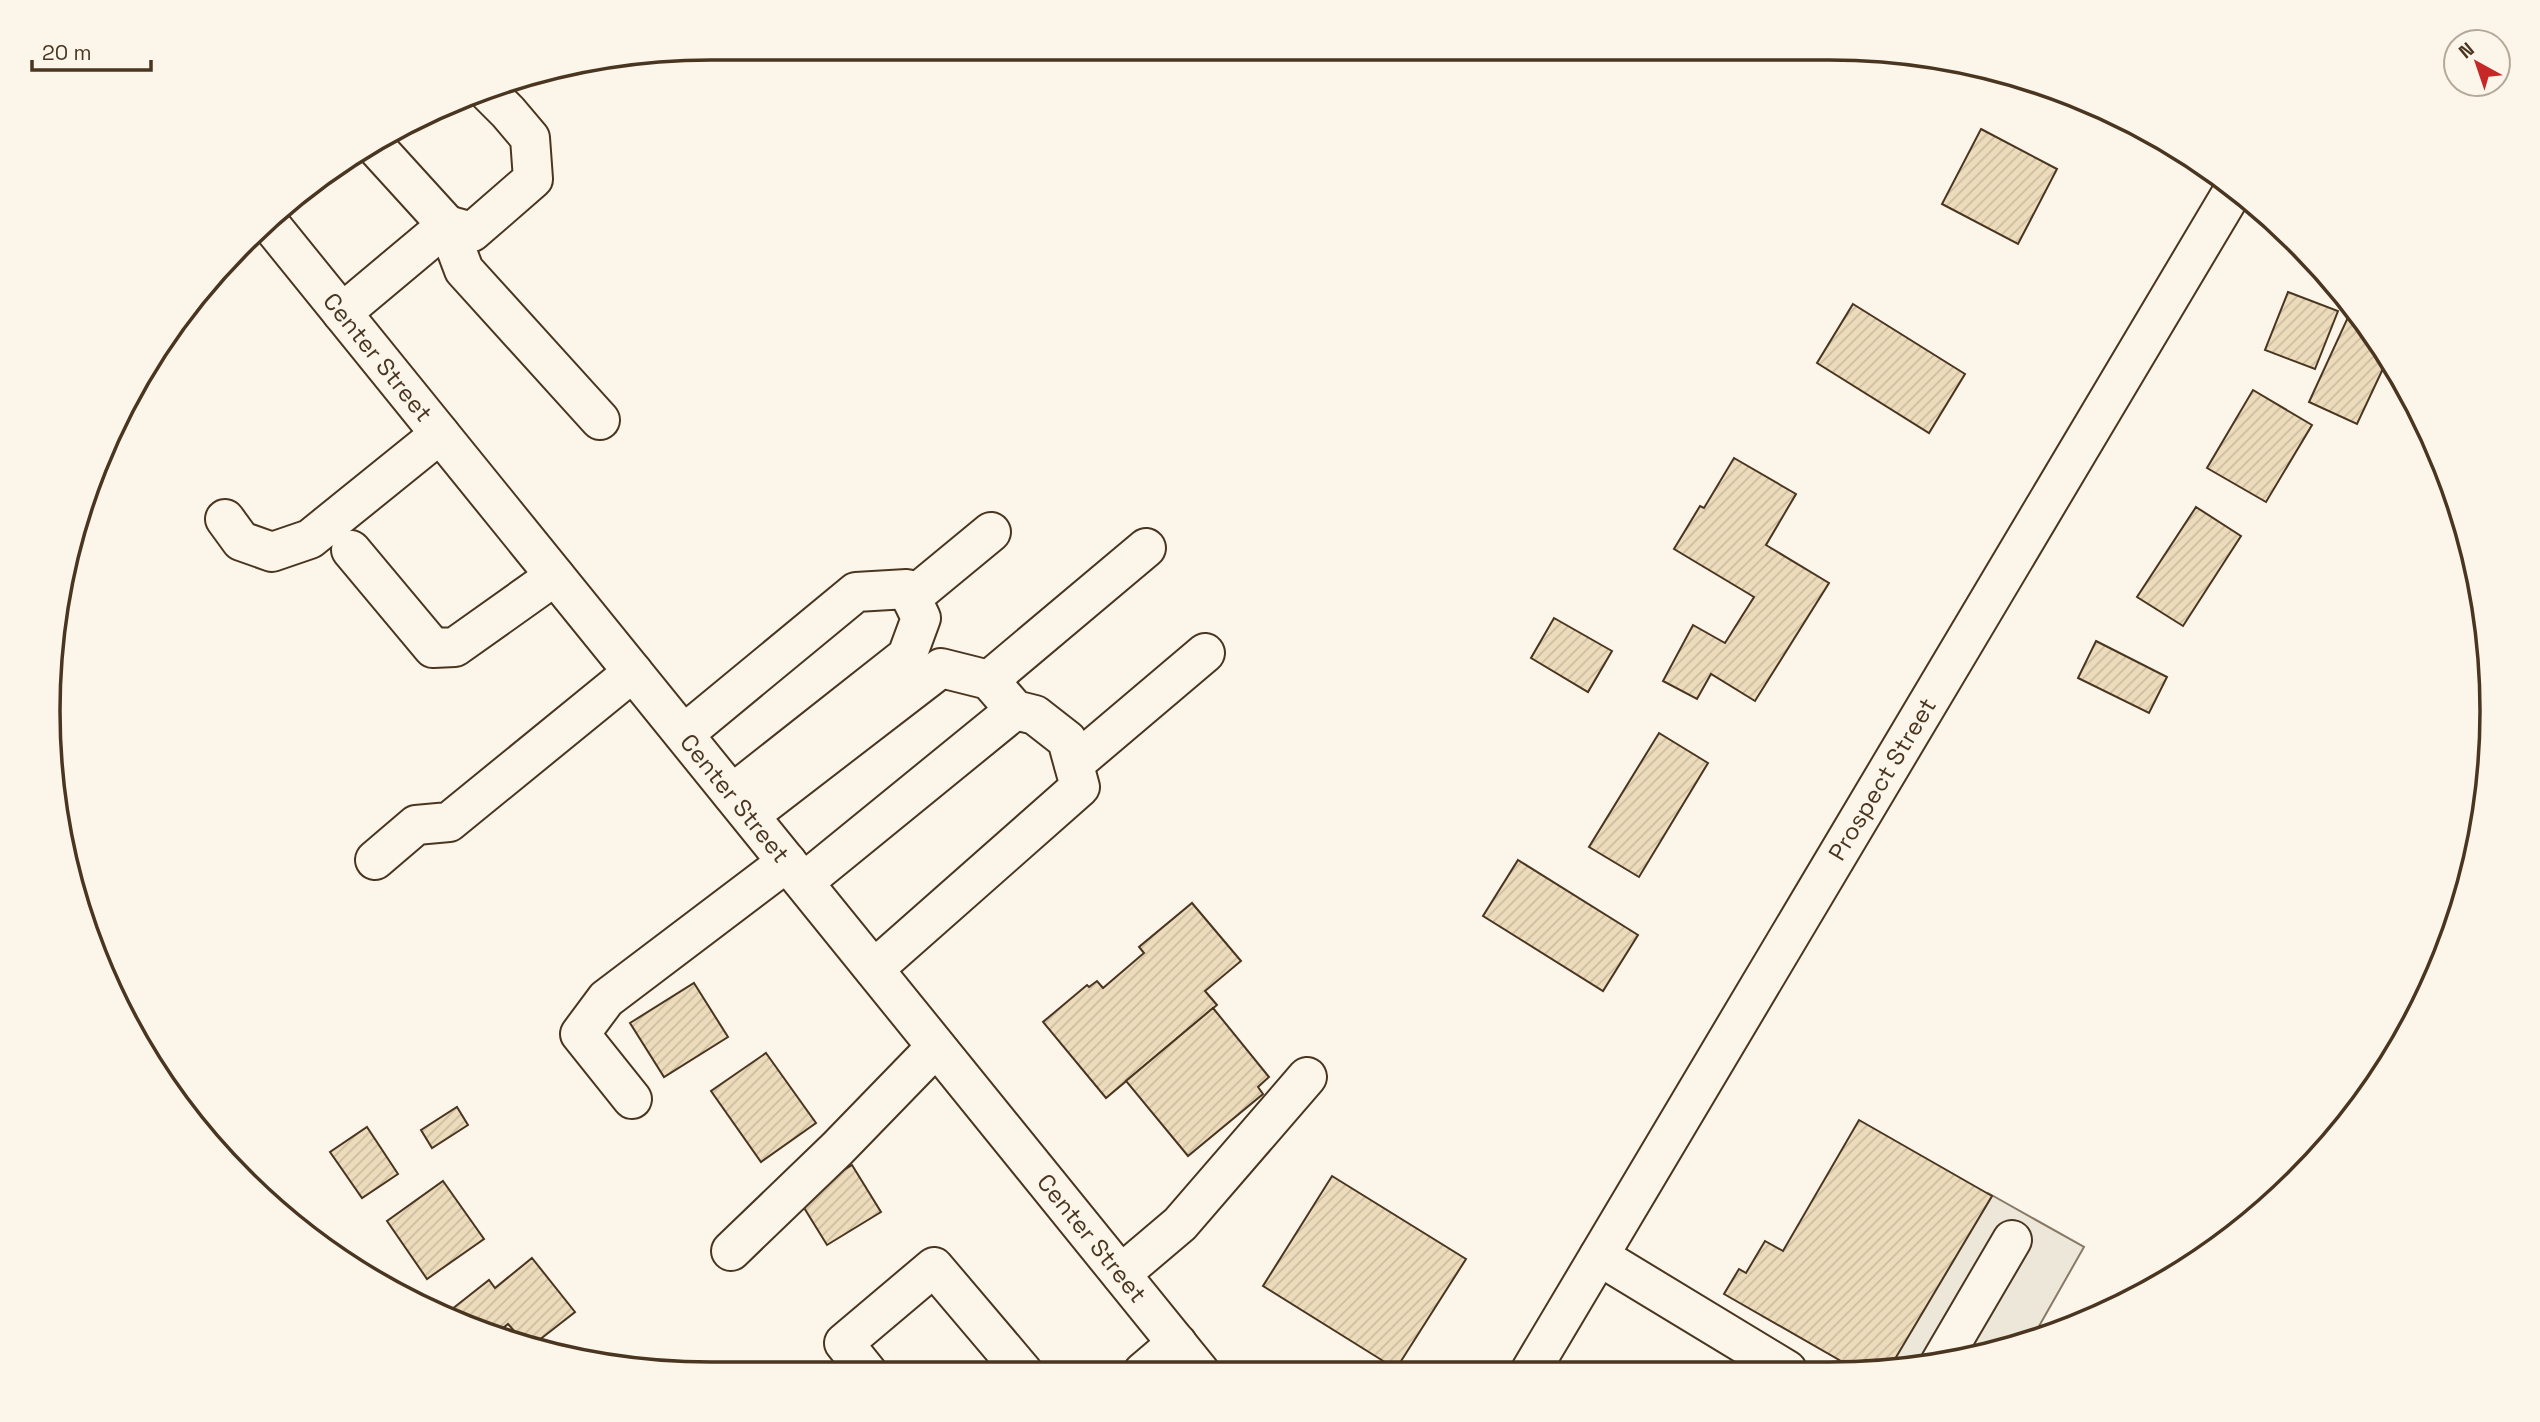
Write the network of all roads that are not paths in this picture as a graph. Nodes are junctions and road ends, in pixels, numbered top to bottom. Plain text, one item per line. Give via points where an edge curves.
1 (493, 97) edge
2 (379, 151) edge
3 (2229, 196) edge
4 (447, 225) junction
5 (273, 228) edge
6 (342, 313) junction
7 (600, 420) dead end
8 (440, 434) junction
9 (225, 519) dead end
10 (990, 532) dead end
11 (1146, 548) dead end
12 (351, 550) dead end
13 (555, 576) junction
14 (911, 598) junction
15 (1205, 653) dead end
16 (633, 672) junction
17 (989, 680) junction
18 (1015, 710) junction
19 (684, 734) junction
20 (1074, 764) junction
21 (741, 805) junction
22 (375, 860) dead end
23 (795, 872) junction
24 (874, 969) junction
25 (936, 1047) junction
26 (1307, 1077) dead end
27 (632, 1099) dead end
28 (2012, 1240) dead end
29 (731, 1251) dead end
30 (1599, 1256) junction
31 (1121, 1274) junction
32 (1947, 1352) edge
33 (1188, 1357) edge
34 (860, 1362) edge
35 (1015, 1362) edge
36 (1536, 1362) edge
37 (1774, 1362) edge

1 - 4 main road via 530,138 533,179 472,232
2 - 4 main road
3 - 30 main road, Prospect Street
4 - 6 main road
4 - 7 main road via 464,270
5 - 6 main road, Center Street
6 - 8 main road, Center Street
8 - 9 main road via 310,540 272,552 241,541
8 - 13 main road, Center Street
10 - 14 main road
11 - 17 main road
12 - 13 main road via 433,648 455,647
13 - 16 main road, Center Street
14 - 19 main road via 907,589 856,592
14 - 21 main road via 920,618 907,656
15 - 20 main road
16 - 19 main road, Center Street
16 - 22 main road via 449,822 416,825
17 - 18 main road
17 - 21 main road via 941,668
18 - 20 main road via 1035,715 1067,740
18 - 23 main road
19 - 21 main road, Center Street
20 - 24 main road via 1080,787
21 - 23 main road, Center Street
23 - 24 main road, Center Street
23 - 27 main road via 606,999 580,1034
24 - 25 main road, Center Street
25 - 29 main road
25 - 31 main road, Center Street
26 - 31 main road via 1180,1224
28 - 32 main road
30 - 36 main road, Prospect Street
30 - 37 main road
31 - 33 main road, Center Street
34 - 35 main road via 844,1343 934,1267

